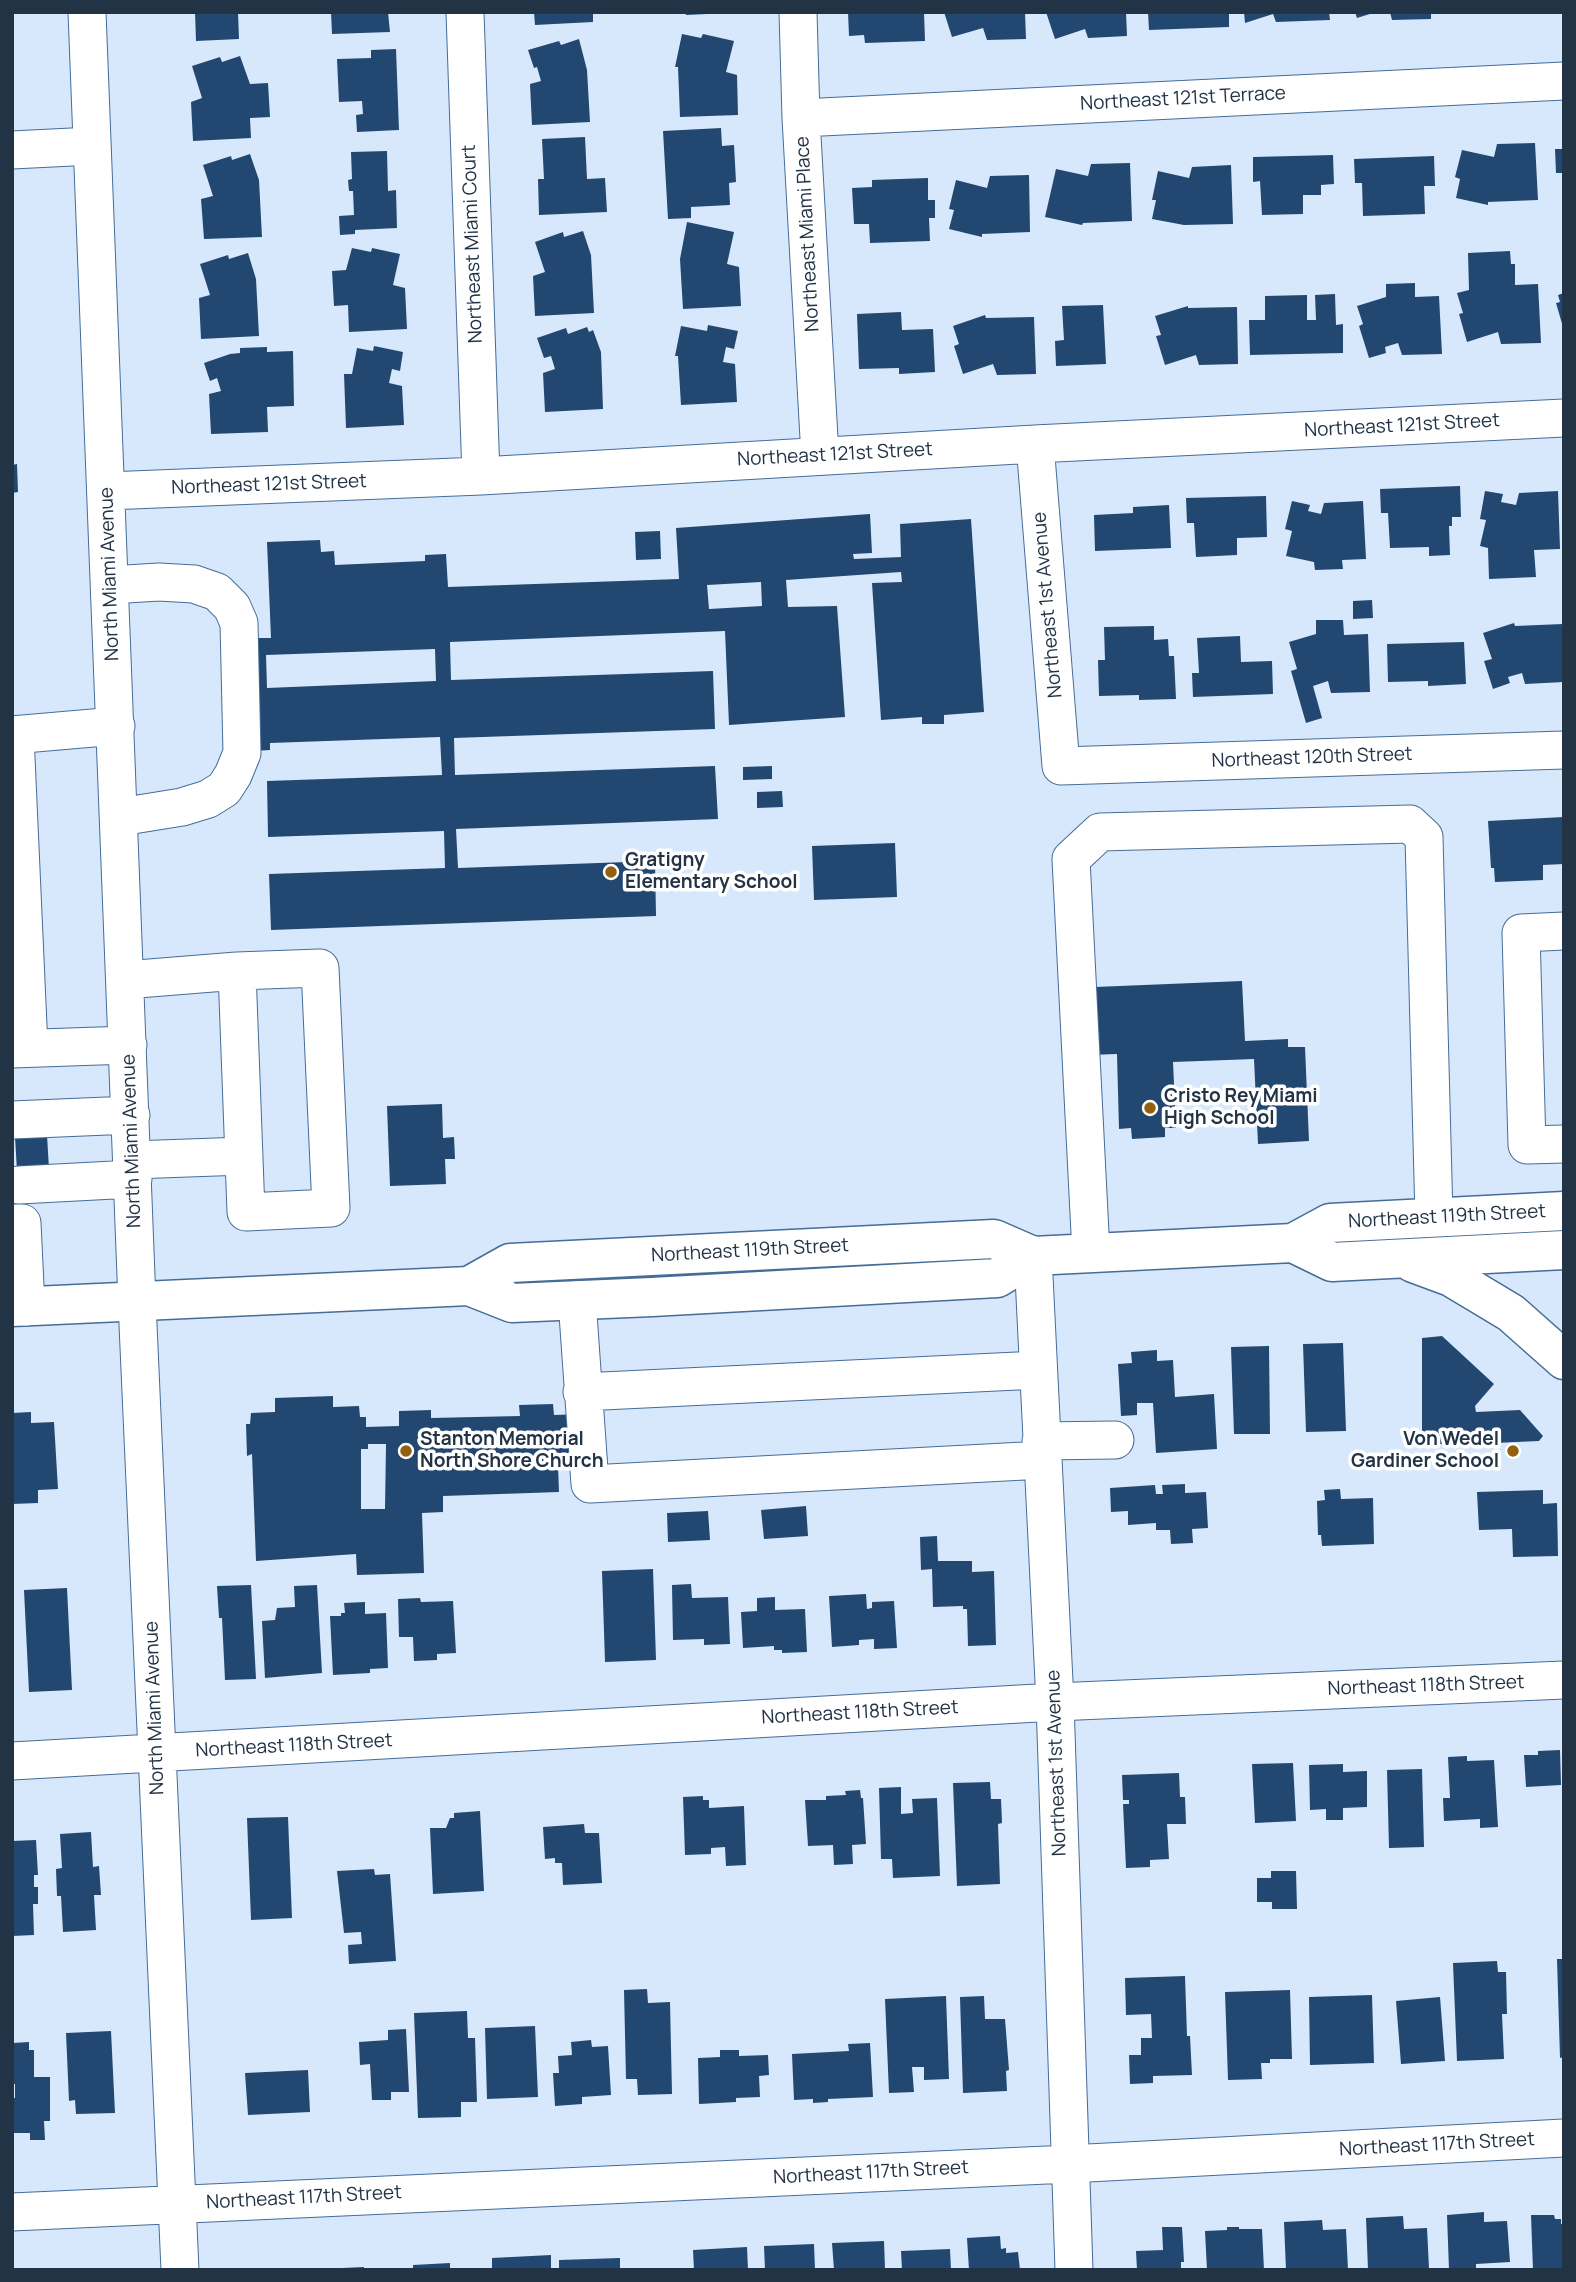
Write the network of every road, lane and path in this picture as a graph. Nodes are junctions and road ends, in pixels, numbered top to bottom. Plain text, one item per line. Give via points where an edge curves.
1 (87, 12) edge
2 (465, 12) edge
3 (798, 12) edge
4 (1564, 81) edge
5 (801, 118) junction
6 (92, 146) junction
7 (12, 150) edge
8 (1564, 418) edge
9 (1035, 444) junction
10 (820, 456) junction
11 (481, 476) junction
12 (107, 491) junction
13 (110, 585) junction
14 (116, 726) junction
15 (13, 735) edge
16 (1564, 750) edge
17 (1061, 766) joint
18 (120, 817) junction
19 (1564, 931) edge
20 (237, 971) junction
21 (125, 980) junction
22 (128, 1045) junction
23 (20, 1049) edge
24 (131, 1115) junction
25 (12, 1120) edge
26 (1564, 1144) edge
27 (244, 1156) junction
28 (133, 1170) junction
29 (16, 1179) edge
30 (1564, 1211) edge
31 (1434, 1217) junction
32 (17, 1223) edge
33 (1293, 1243) junction
34 (1564, 1250) edge
35 (1091, 1253) junction
36 (1032, 1256) junction
37 (1397, 1258) junction
38 (469, 1286) junction
39 (577, 1300) junction
40 (137, 1302) junction
41 (19, 1307) edge
42 (1564, 1360) edge
43 (1038, 1370) junction
44 (582, 1392) junction
45 (1115, 1440) dead end
46 (1042, 1451) junction
47 (1564, 1681) edge
48 (1055, 1702) junction
49 (156, 1754) junction
50 (12, 1762) edge
51 (1564, 2138) edge
52 (1069, 2164) junction
53 (178, 2204) junction
54 (12, 2212) edge
55 (180, 2270) edge
56 (1074, 2270) edge

1 - 6 street, North Miami Avenue
2 - 11 street, Northeast Miami Court
3 - 5 street, Northeast Miami Place
4 - 5 street, Northeast 121st Terrace
5 - 10 street, Northeast Miami Place
6 - 7 street
6 - 12 street, North Miami Avenue
8 - 9 street, Northeast 121st Street
9 - 10 street, Northeast 121st Street
9 - 17 street, Northeast 1st Avenue
10 - 11 street, Northeast 121st Street
11 - 12 street, Northeast 121st Street
12 - 13 street, North Miami Avenue
13 - 14 street, North Miami Avenue
13 - 18 street via 194,584 216,592 232,607 239,623 242,753 233,775 224,789 208,799
14 - 15 street
14 - 18 street, North Miami Avenue
15 - 23 street
16 - 17 street, Northeast 120th Street
18 - 21 street, North Miami Avenue
19 - 26 street via 1521,933 1527,1145
20 - 21 street
20 - 27 street
20 - 27 street via 320,968 331,1208 246,1212
21 - 22 street, North Miami Avenue
22 - 23 street
22 - 24 street, North Miami Avenue
24 - 25 street
24 - 28 street, North Miami Avenue
27 - 28 street
28 - 29 street
28 - 40 street, North Miami Avenue
29 - 32 street via 22,1194
30 - 31 main road, Northeast 119th Street
31 - 33 main road, Northeast 119th Street via 1330,1223
31 - 35 street via 1424,837 1410,824 1100,832 1071,859
32 - 41 street
33 - 35 main road, Northeast 119th Street
33 - 37 main road, Northeast 119th Street via 1332,1262
34 - 37 main road, Northeast 119th Street
35 - 36 main road, Northeast 119th Street
36 - 38 main road, Northeast 119th Street via 994,1239 510,1263
36 - 39 main road, Northeast 119th Street via 997,1278
36 - 43 street, Northeast 1st Avenue
37 - 42 main road via 1439,1272 1483,1295
38 - 39 main road, Northeast 119th Street via 512,1303
38 - 40 main road, Northeast 119th Street
39 - 44 street
40 - 41 main road, Northeast 119th Street
40 - 49 street, North Miami Avenue
43 - 44 street
43 - 46 street, Northeast 1st Avenue
44 - 46 street via 590,1484
45 - 46 street
46 - 48 street, Northeast 1st Avenue
47 - 48 street, Northeast 118th Street
48 - 49 street, Northeast 118th Street
48 - 52 street, Northeast 1st Avenue
49 - 50 street, Northeast 118th Street
49 - 53 street, North Miami Avenue
51 - 52 street, Northeast 117th Street
52 - 53 street, Northeast 117th Street
52 - 56 street, Northeast 1st Avenue
53 - 54 street, Northeast 117th Street
53 - 55 street, North Miami Avenue

